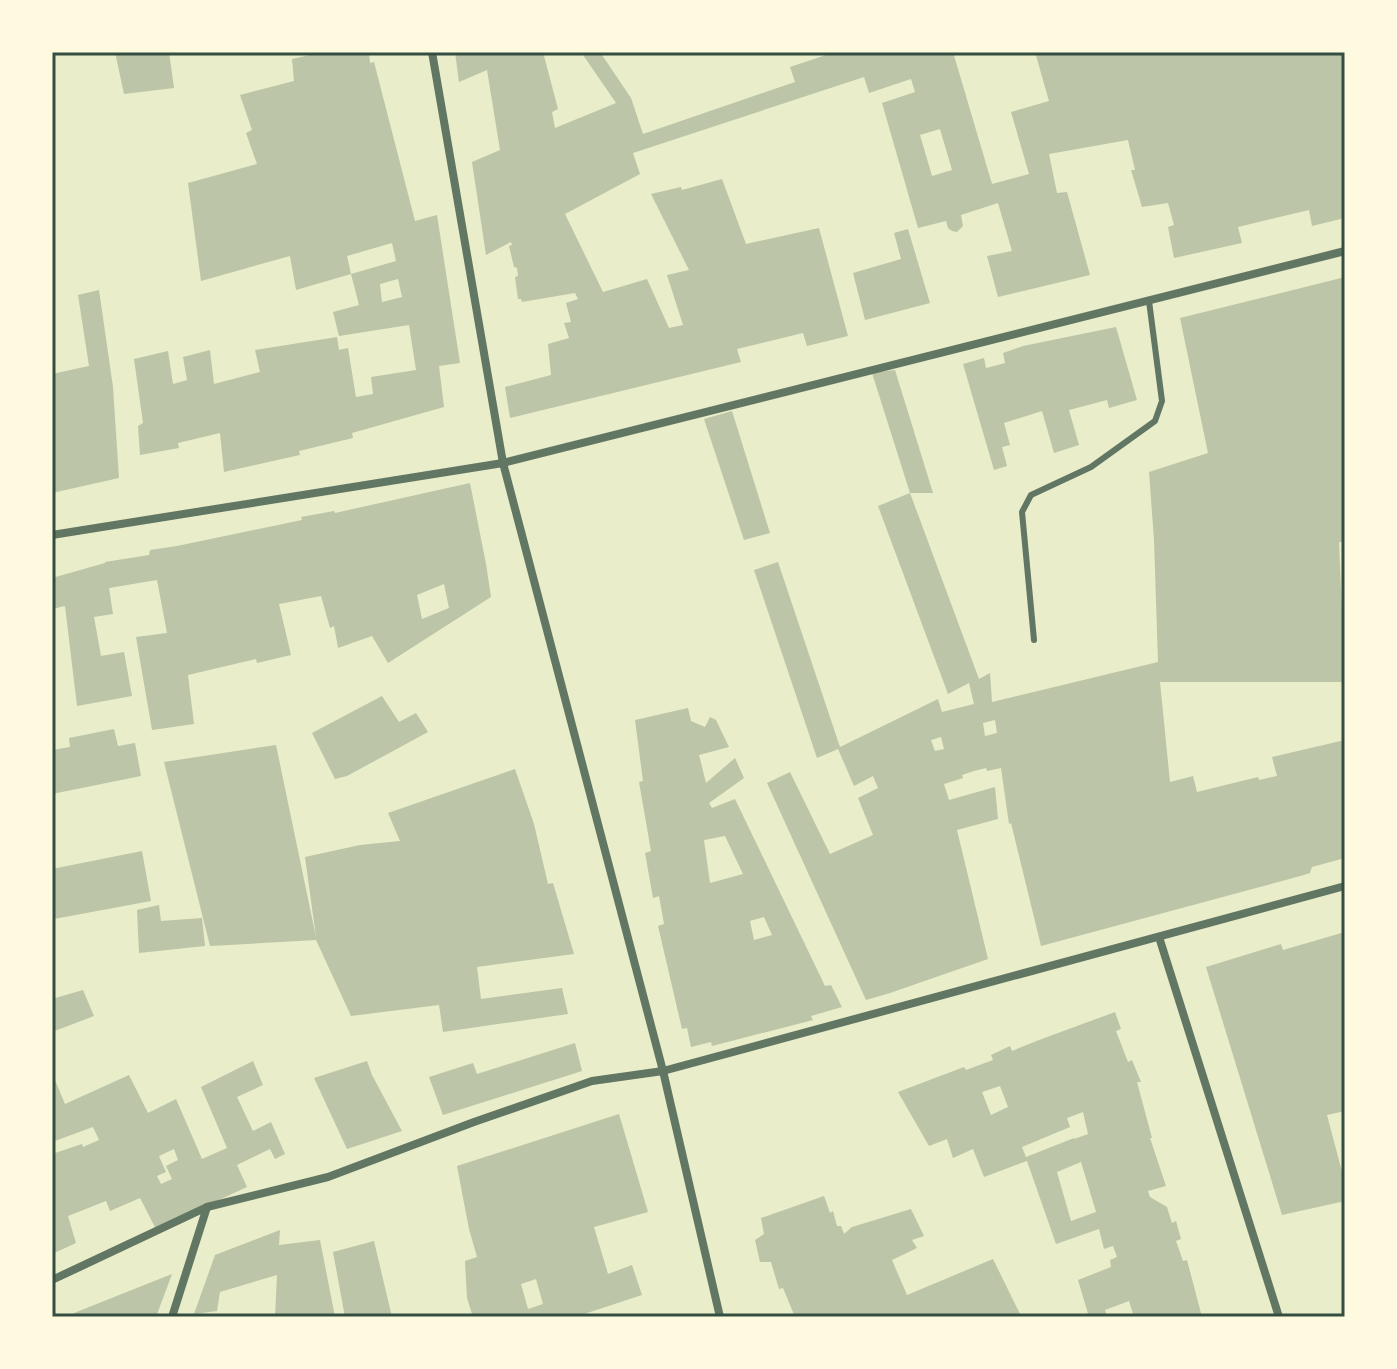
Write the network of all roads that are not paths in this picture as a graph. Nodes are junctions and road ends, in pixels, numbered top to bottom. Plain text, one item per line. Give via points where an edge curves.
1 (432, 52) edge
2 (1345, 251) edge
3 (1155, 299) junction
4 (503, 463) junction
5 (52, 535) edge
6 (1034, 640) dead end
7 (1345, 886) edge
8 (1159, 937) junction
9 (663, 1071) junction
10 (207, 1207) junction
11 (52, 1280) edge
12 (172, 1317) edge
13 (720, 1317) edge
14 (1279, 1317) edge

1 - 4 street
2 - 3 street
3 - 4 street
3 - 6 lane via 1149,301 1162,401 1155,421 1091,467 1031,495 1022,512
4 - 5 street
4 - 9 street
7 - 8 street
8 - 9 street
8 - 14 street
9 - 10 street via 592,1081 328,1177
9 - 13 street
10 - 11 street
10 - 12 street

